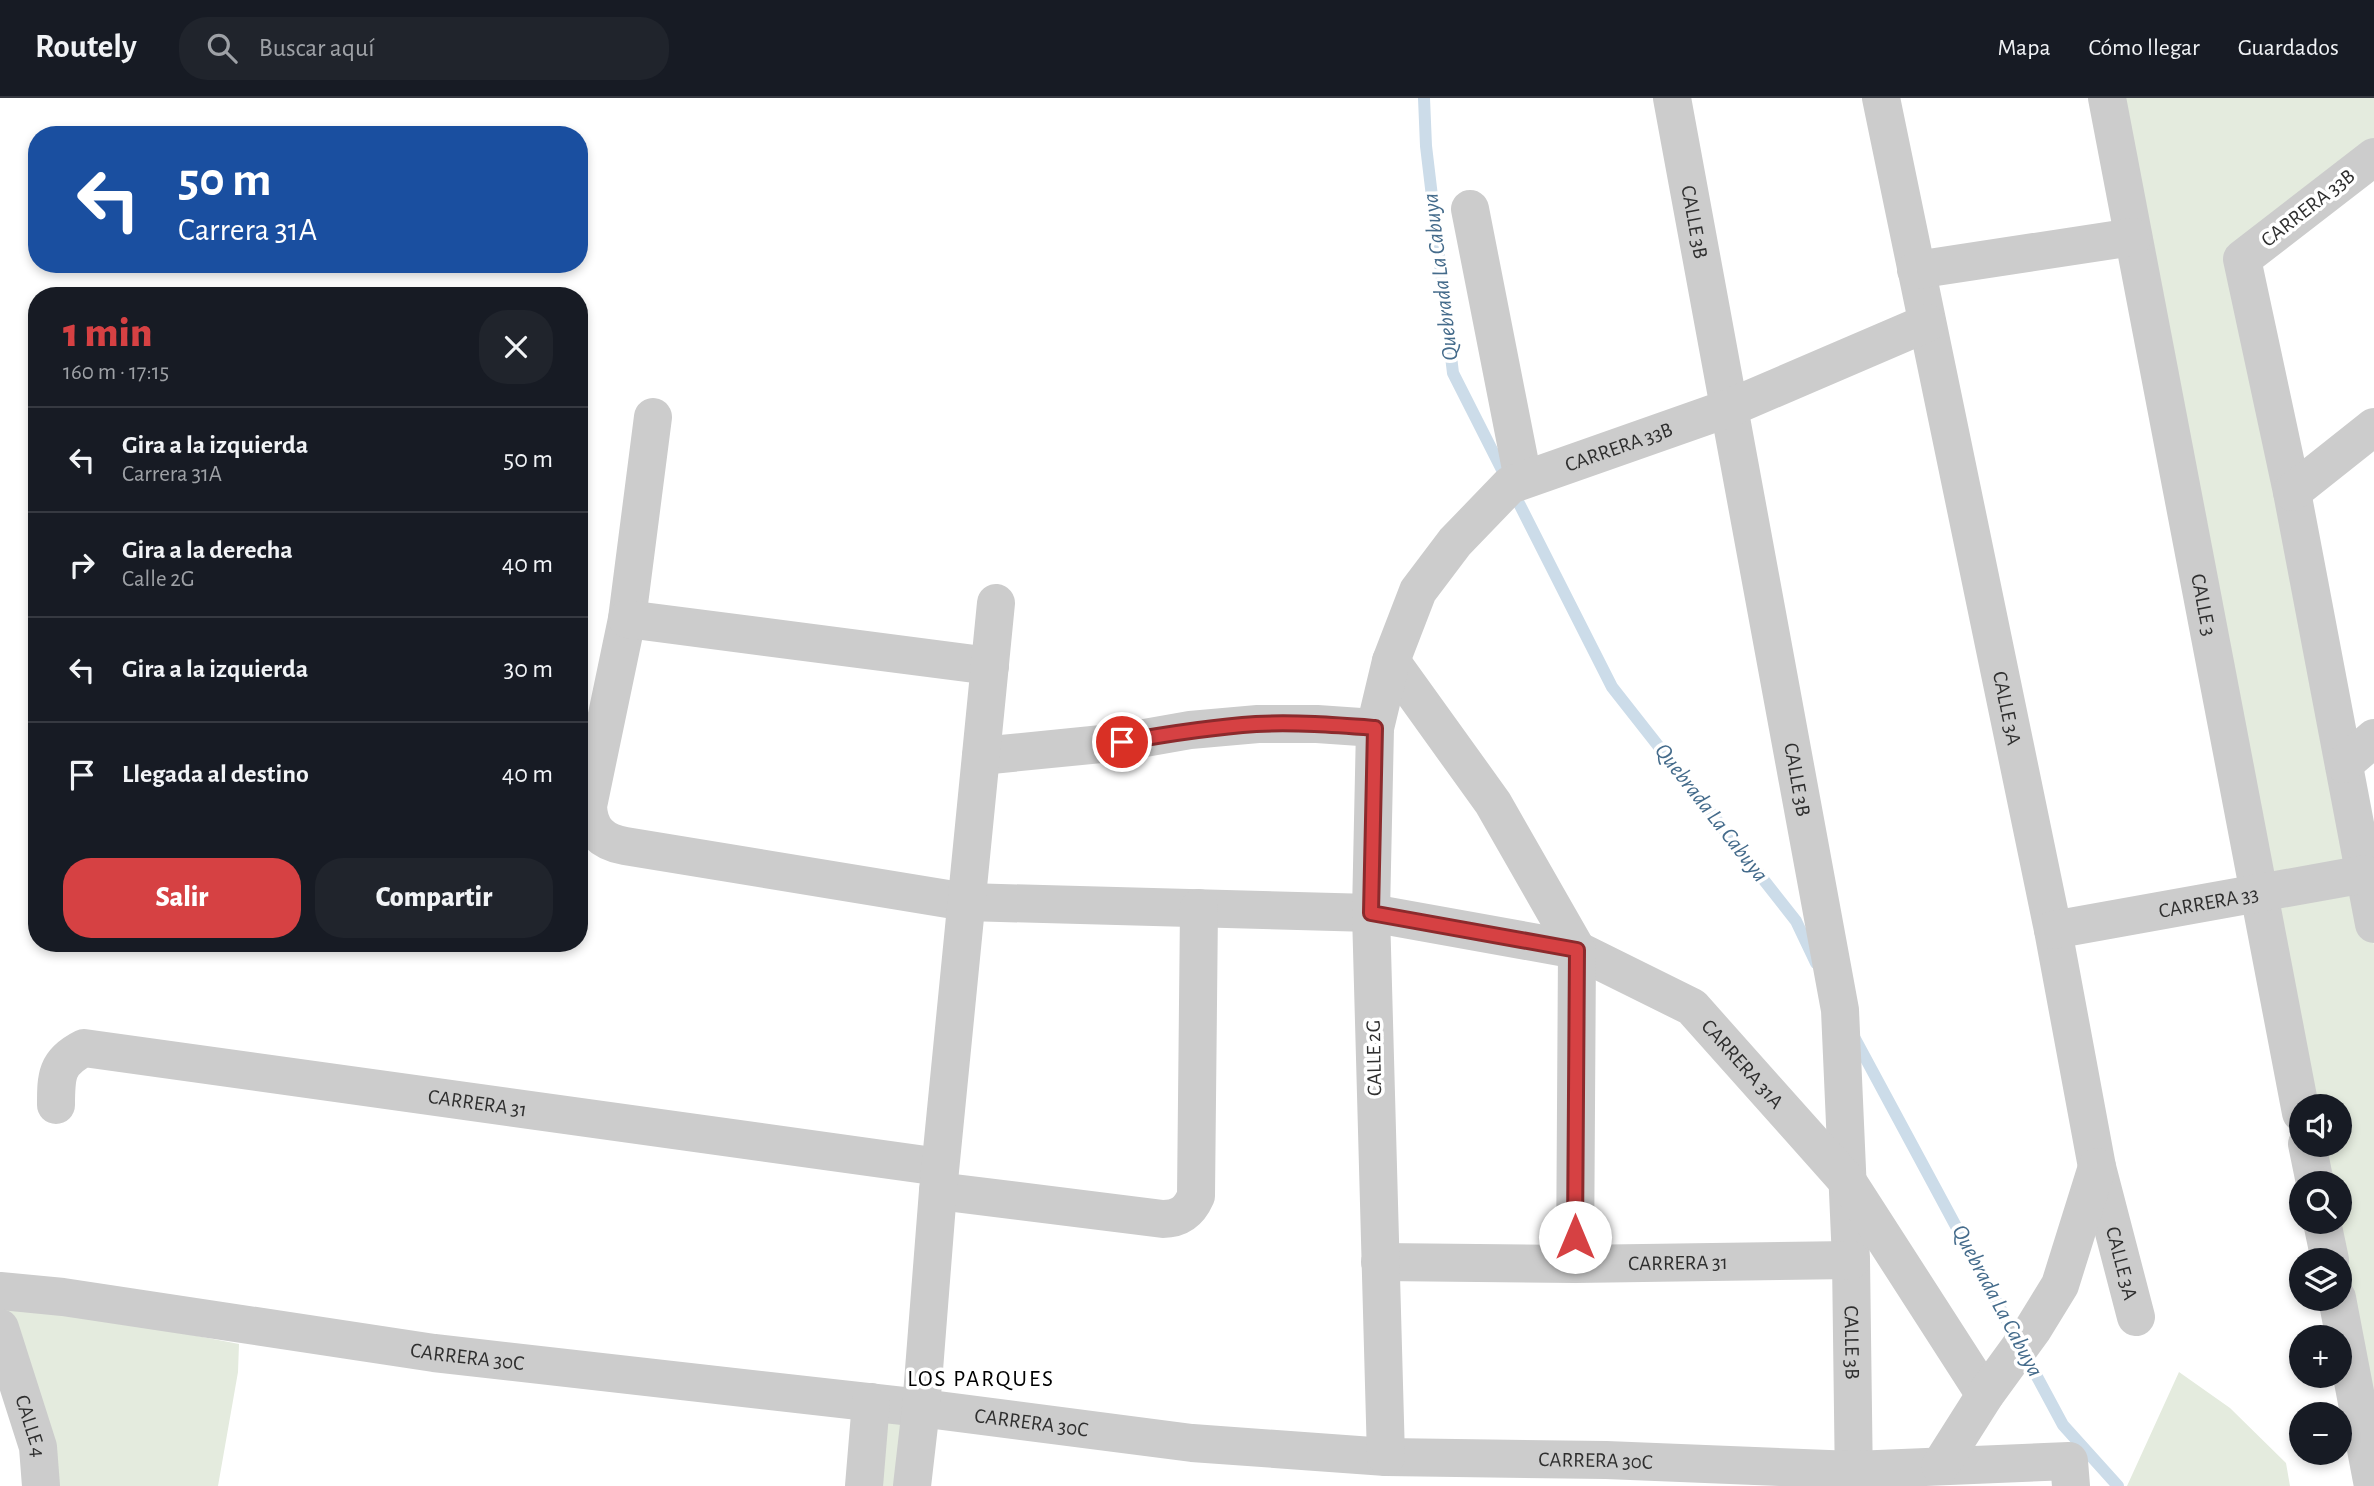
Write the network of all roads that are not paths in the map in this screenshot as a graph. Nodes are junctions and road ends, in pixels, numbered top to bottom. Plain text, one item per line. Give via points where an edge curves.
1 (1672, 98) edge
2 (1881, 98) edge
3 (2107, 98) edge
4 (2374, 157) edge
5 (1470, 209) dead end
6 (2133, 237) junction
7 (1916, 270) junction
8 (1927, 323) junction
9 (1729, 408) junction
10 (653, 416) dead end
11 (2374, 427) edge
12 (1523, 479) junction
13 (2292, 492) junction
14 (996, 603) dead end
15 (627, 619) junction
16 (1391, 661) junction
17 (990, 666) junction
18 (1375, 728) junction
19 (2374, 738) edge
20 (981, 756) junction
21 (2344, 764) junction
22 (2365, 874) junction
23 (2259, 893) junction
24 (967, 901) junction
25 (1199, 908) junction
26 (1371, 913) junction
27 (2374, 924) edge
28 (2053, 930) junction
29 (1577, 950) junction
30 (2297, 1094) edge
31 (56, 1105) dead end
32 (2097, 1167) junction
33 (939, 1179) junction
34 (1848, 1182) junction
35 (1851, 1260) junction
36 (1380, 1262) junction
37 (1575, 1264) junction
38 (0, 1291) edge
39 (2340, 1311) edge
40 (2136, 1317) dead end
41 (0, 1328) edge
42 (1985, 1395) junction
43 (871, 1402) junction
44 (921, 1408) junction
45 (1386, 1457) junction
46 (1940, 1466) junction
47 (1607, 1473) edge
48 (2070, 1474) edge
49 (1854, 1478) edge
50 (41, 1486) edge
51 (864, 1486) edge
52 (912, 1486) edge
53 (2374, 1486) edge

1 - 9 street, CALLE 3B
2 - 7 street, CALLE 3A
3 - 6 street, CALLE 3
4 - 13 street, CARRERA 33B via 2242,259
5 - 12 street
6 - 7 street
6 - 23 street, CALLE 3
7 - 8 street, CALLE 3A
8 - 9 street, CARRERA 33B
8 - 28 street, CALLE 3A
9 - 12 street, CARRERA 33B
9 - 34 street, CALLE 3B via 1840,1010
10 - 15 street, CARRERA 31A
11 - 13 street
12 - 16 street, CARRERA 33B via 1510,485 1455,542 1418,591
13 - 21 street
14 - 17 street
15 - 17 street
15 - 24 street, CARRERA 31A via 588,806 593,828 600,836 611,844
16 - 18 street, CALLE 2G
16 - 29 street via 1493,803
17 - 20 street
18 - 20 street via 1258,724
18 - 26 street, CALLE 2G
19 - 21 street
20 - 24 street
21 - 22 street
22 - 23 street, CARRERA 33
22 - 27 street
23 - 28 street, CARRERA 33
23 - 30 street, CALLE 3
24 - 25 street, CARRERA 31A
24 - 33 street
25 - 26 street, CARRERA 31A
25 - 33 street, CARRERA 31 via 1196,1196 1192,1206 1174,1219 1163,1219
26 - 29 street, CARRERA 31A
26 - 36 street, CALLE 2G
28 - 32 street, CALLE 3A
29 - 34 street, CARRERA 31A via 1692,1007
29 - 37 street
31 - 33 street, CARRERA 31 via 60,1067 69,1055 83,1048
32 - 40 street, CALLE 3A
32 - 42 street via 2060,1284
33 - 44 street
34 - 35 street, CALLE 3B
34 - 42 street, CARRERA 31A
35 - 37 street, CARRERA 31
35 - 49 street, CALLE 3B
36 - 37 street, CARRERA 31
36 - 45 street, CALLE 2G
38 - 43 street, CARRERA 30C via 434,1353
39 - 53 street
41 - 50 street, CALLE 4 via 38,1447
42 - 46 street
43 - 44 street, CARRERA 30C
43 - 51 street
44 - 45 street, CARRERA 30C via 1192,1443
44 - 52 street
45 - 47 street, CARRERA 30C
46 - 48 street, CARRERA 30C
46 - 49 street, CARRERA 30C
47 - 49 street, CARRERA 30C

